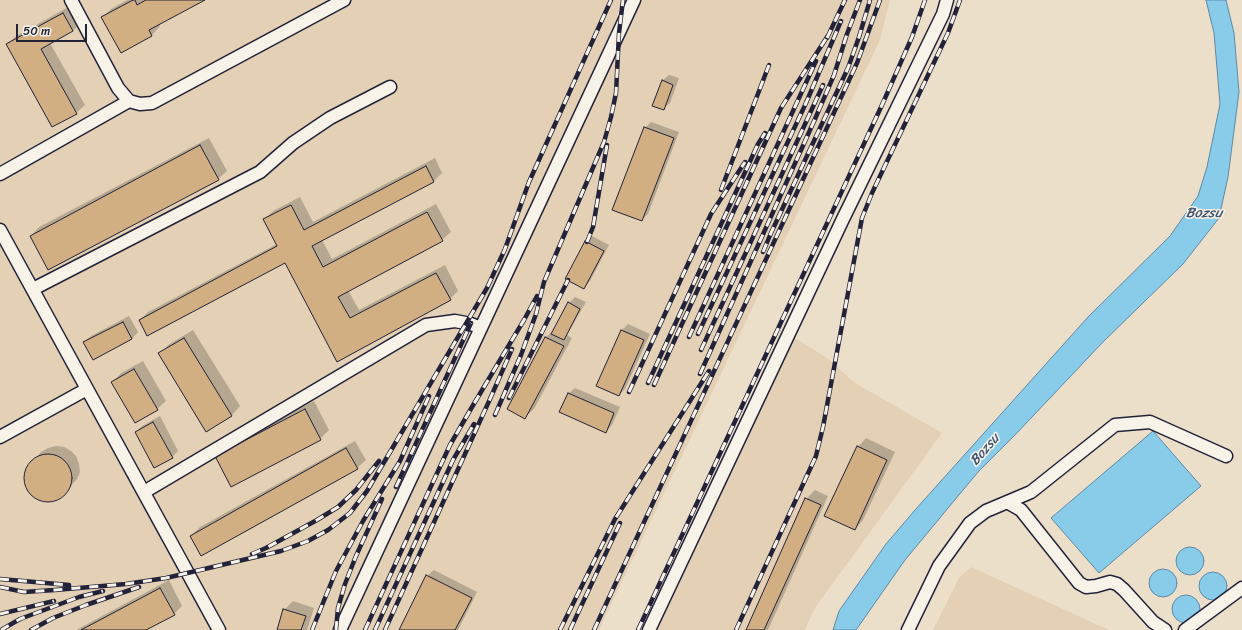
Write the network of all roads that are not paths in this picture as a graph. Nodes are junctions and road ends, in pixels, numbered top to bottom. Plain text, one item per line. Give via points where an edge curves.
1 (71, 0) edge
2 (344, 0) edge
3 (634, 0) edge
4 (947, 0) edge
5 (390, 87) dead end
6 (129, 101) junction
7 (0, 174) edge
8 (0, 230) edge
9 (33, 289) junction
10 (481, 328) junction
11 (87, 389) junction
12 (0, 437) edge
13 (1226, 456) dead end
14 (144, 492) junction
15 (1007, 502) junction
16 (1242, 588) edge
17 (219, 630) edge
18 (340, 630) edge
19 (649, 630) edge
20 (908, 630) edge
21 (1165, 630) edge
22 (1184, 630) edge

1 - 6 lane via 118,88
2 - 6 lane via 152,103 140,104
3 - 10 lane
4 - 19 lane via 943,14
5 - 9 lane via 330,118 293,144 260,172
6 - 7 lane
8 - 9 lane
9 - 11 lane
10 - 14 lane via 455,321 426,325
10 - 18 lane
11 - 12 lane
11 - 14 lane
13 - 15 lane via 1150,422 1115,425 1031,492
14 - 17 lane
15 - 20 lane via 986,511 970,523 939,566
15 - 21 lane via 1021,510 1079,583 1086,587 1110,582 1117,584 1153,622
16 - 22 lane

